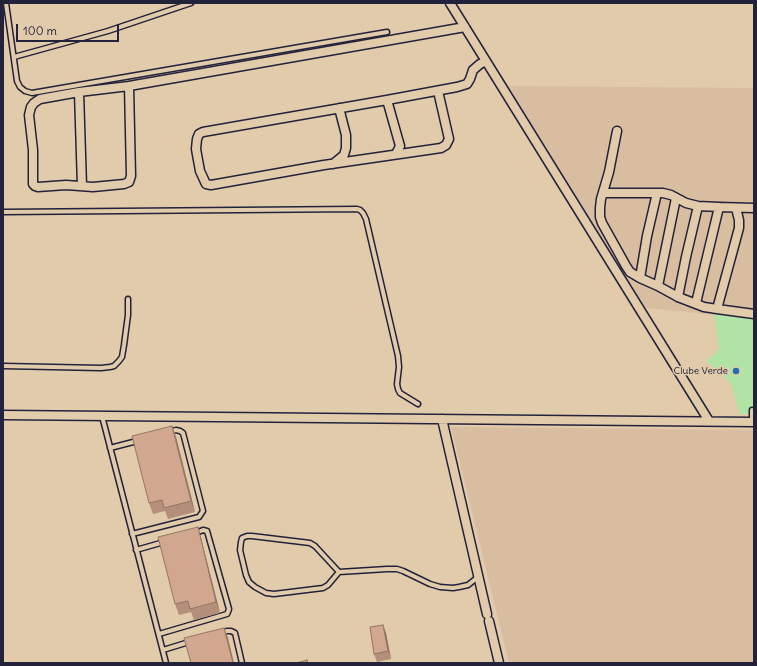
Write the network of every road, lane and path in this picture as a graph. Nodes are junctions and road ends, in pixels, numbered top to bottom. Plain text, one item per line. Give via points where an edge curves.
1 (6, 3) edge
2 (191, 3) edge
3 (450, 3) edge
4 (465, 28) junction
5 (387, 32) dead end
6 (14, 57) junction
7 (486, 61) junction
8 (129, 86) junction
9 (438, 91) junction
10 (79, 92) junction
11 (387, 100) junction
12 (339, 108) junction
13 (617, 131) dead end
14 (396, 154) junction
15 (333, 164) junction
16 (82, 186) junction
17 (604, 192) junction
18 (657, 193) junction
19 (676, 198) junction
20 (698, 206) junction
21 (719, 208) junction
22 (736, 208) junction
23 (754, 208) edge
24 (3, 212) edge
25 (640, 278) junction
26 (658, 286) junction
27 (678, 297) junction
28 (128, 299) dead end
29 (696, 304) junction
30 (717, 310) junction
31 (754, 314) edge
32 (3, 366) edge
33 (418, 404) dead end
34 (752, 410) dead end
35 (3, 415) edge
36 (102, 416) junction
37 (442, 419) junction
38 (708, 421) junction
39 (753, 422) edge
40 (162, 434) edge
41 (140, 440) edge
42 (110, 448) junction
43 (132, 534) junction
44 (188, 535) edge
45 (166, 541) edge
46 (136, 550) junction
47 (339, 572) junction
48 (479, 576) junction
49 (159, 634) junction
50 (213, 635) edge
51 (191, 642) edge
52 (163, 650) junction
53 (166, 663) edge
54 (242, 663) edge
55 (499, 663) edge

1 - 6 lane
2 - 6 lane via 108,31
3 - 4 street
4 - 7 street
4 - 8 street
5 - 6 lane via 32,93 20,87 17,81
7 - 9 street via 473,70 467,84
7 - 38 street
8 - 10 street
8 - 16 street via 129,182 112,186
9 - 11 street
9 - 14 street via 448,139 446,146
10 - 16 street
10 - 16 street via 40,99 34,102 28,114 33,150 33,184 38,187
11 - 12 street
11 - 14 street via 400,146
12 - 15 street via 346,135 346,148 344,155
12 - 15 street via 203,132 197,139 196,150 200,171 206,184
13 - 17 street
14 - 15 street
17 - 18 street
17 - 25 street via 600,208 602,223 630,272
18 - 19 street
18 - 25 street via 646,236
19 - 20 street
19 - 26 street
20 - 21 street
20 - 27 street
21 - 22 street
21 - 29 street
22 - 23 street
22 - 30 street via 739,228
24 - 33 lane via 360,210 366,219 398,356 398,389
25 - 26 street
26 - 27 street
27 - 29 street
28 - 32 lane via 122,357 114,366
29 - 30 street
30 - 31 street
34 - 39 lane
35 - 36 street
36 - 37 street
36 - 42 lane
37 - 38 street
37 - 48 street
38 - 39 street
40 - 43 lane via 176,430 183,433 203,511 199,516
41 - 42 lane
42 - 43 lane
43 - 46 lane
44 - 49 lane via 207,531 229,609 227,614
45 - 46 lane
46 - 49 lane
47 - 47 lane via 310,543 252,536 242,538 240,550 246,574 255,587 266,593 323,588
47 - 48 lane via 397,569 430,584 453,588 468,585
48 - 55 street
49 - 52 lane
50 - 54 lane via 227,631 235,633
51 - 52 lane
52 - 53 lane

